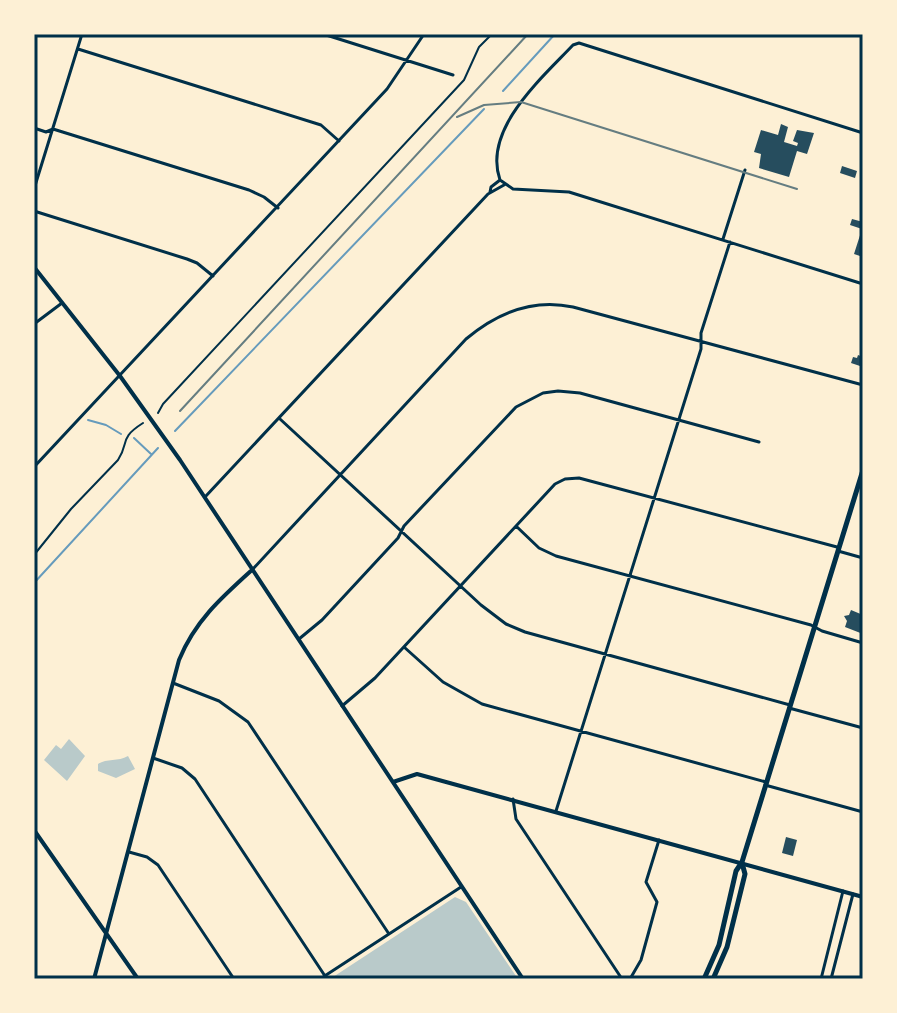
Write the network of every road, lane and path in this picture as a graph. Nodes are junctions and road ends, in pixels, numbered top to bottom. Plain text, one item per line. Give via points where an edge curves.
1 (82, 34) edge
2 (323, 34) edge
3 (424, 34) edge
4 (492, 34) edge
5 (78, 49) junction
6 (408, 60) junction
7 (453, 75) dead end
8 (34, 128) edge
9 (53, 129) junction
10 (863, 133) edge
11 (339, 141) junction
12 (745, 170) dead end
13 (500, 180) junction
14 (504, 185) junction
15 (34, 189) edge
16 (490, 193) junction
17 (278, 208) junction
18 (34, 211) edge
19 (723, 240) junction
20 (730, 242) junction
21 (34, 267) edge
22 (214, 276) junction
23 (863, 284) edge
24 (62, 303) junction
25 (34, 324) edge
26 (701, 341) junction
27 (120, 376) junction
28 (863, 385) edge
29 (158, 413) dead end
30 (280, 419) junction
31 (678, 419) junction
32 (143, 423) dead end
33 (759, 442) dead end
34 (34, 467) edge
35 (863, 470) edge
36 (340, 475) junction
37 (205, 497) junction
38 (654, 498) junction
39 (516, 526) junction
40 (401, 532) junction
41 (838, 549) junction
42 (34, 555) edge
43 (863, 558) edge
44 (252, 570) junction
45 (630, 576) junction
46 (460, 586) junction
47 (815, 627) junction
48 (299, 639) junction
49 (863, 643) edge
50 (404, 647) junction
51 (605, 653) junction
52 (173, 683) junction
53 (342, 706) junction
54 (790, 706) junction
55 (863, 728) edge
56 (581, 732) junction
57 (153, 758) junction
58 (393, 782) junction
59 (766, 784) junction
60 (513, 799) junction
61 (556, 811) junction
62 (863, 812) edge
63 (34, 830) edge
64 (659, 840) junction
65 (129, 852) junction
66 (742, 862) junction
67 (462, 887) junction
68 (843, 891) junction
69 (853, 894) junction
70 (863, 897) edge
71 (106, 934) junction
72 (389, 934) junction
73 (322, 978) edge
74 (94, 979) edge
75 (138, 979) edge
76 (234, 979) edge
77 (523, 979) edge
78 (622, 979) edge
79 (630, 979) edge
80 (704, 979) edge
81 (713, 979) edge
82 (821, 979) edge
83 (831, 979) edge

1 - 5 street
2 - 6 street
3 - 6 street
4 - 29 path via 479,47 463,81
5 - 9 street
5 - 11 street via 321,125
6 - 7 street
6 - 11 street
8 - 9 street
9 - 15 street
9 - 17 street via 257,193
10 - 13 street via 579,43 511,115 498,153
11 - 17 street
12 - 19 street
13 - 14 street
13 - 16 street
14 - 16 street
14 - 19 street via 569,192
16 - 30 street
17 - 22 street
18 - 22 street via 187,259
19 - 20 street
20 - 23 street
20 - 26 street
21 - 24 street
22 - 27 street
24 - 25 street
24 - 27 street
26 - 28 street
26 - 31 street
26 - 36 street via 563,305 525,306 503,313 466,339
27 - 34 street
27 - 37 street
30 - 36 street
30 - 37 street
31 - 33 street
31 - 38 street
31 - 40 street via 572,392 536,396 508,414
32 - 42 path via 124,440 118,460
35 - 41 main road
36 - 40 street
36 - 44 street
37 - 44 street
38 - 39 street via 567,478
38 - 41 street
38 - 45 street
39 - 45 street via 549,553
39 - 46 street
40 - 46 street
40 - 48 street
41 - 43 street
41 - 47 main road
44 - 48 street
44 - 52 street via 197,624
45 - 47 street
45 - 51 street
46 - 50 street
46 - 51 street via 515,628
47 - 49 street
47 - 54 main road
48 - 53 street
50 - 53 street
50 - 56 street via 471,700
51 - 54 street
51 - 56 street
52 - 57 street
52 - 72 street via 219,701 248,722
53 - 58 street
54 - 55 street
54 - 59 main road
56 - 59 street
56 - 61 street
57 - 65 street
57 - 73 street via 182,768 195,779
58 - 60 street via 417,774
58 - 67 street
59 - 62 street
59 - 66 main road
60 - 61 street
60 - 78 street via 516,819
61 - 64 street
63 - 71 street
64 - 66 street
64 - 79 street via 646,882 657,902 641,960
65 - 71 street
65 - 76 street via 158,865
66 - 68 street
66 - 80 main road
66 - 81 main road via 745,874 727,947
67 - 72 street
67 - 77 street
68 - 69 street
68 - 82 street
69 - 70 street
69 - 83 street
71 - 74 street
71 - 75 street
72 - 73 street

